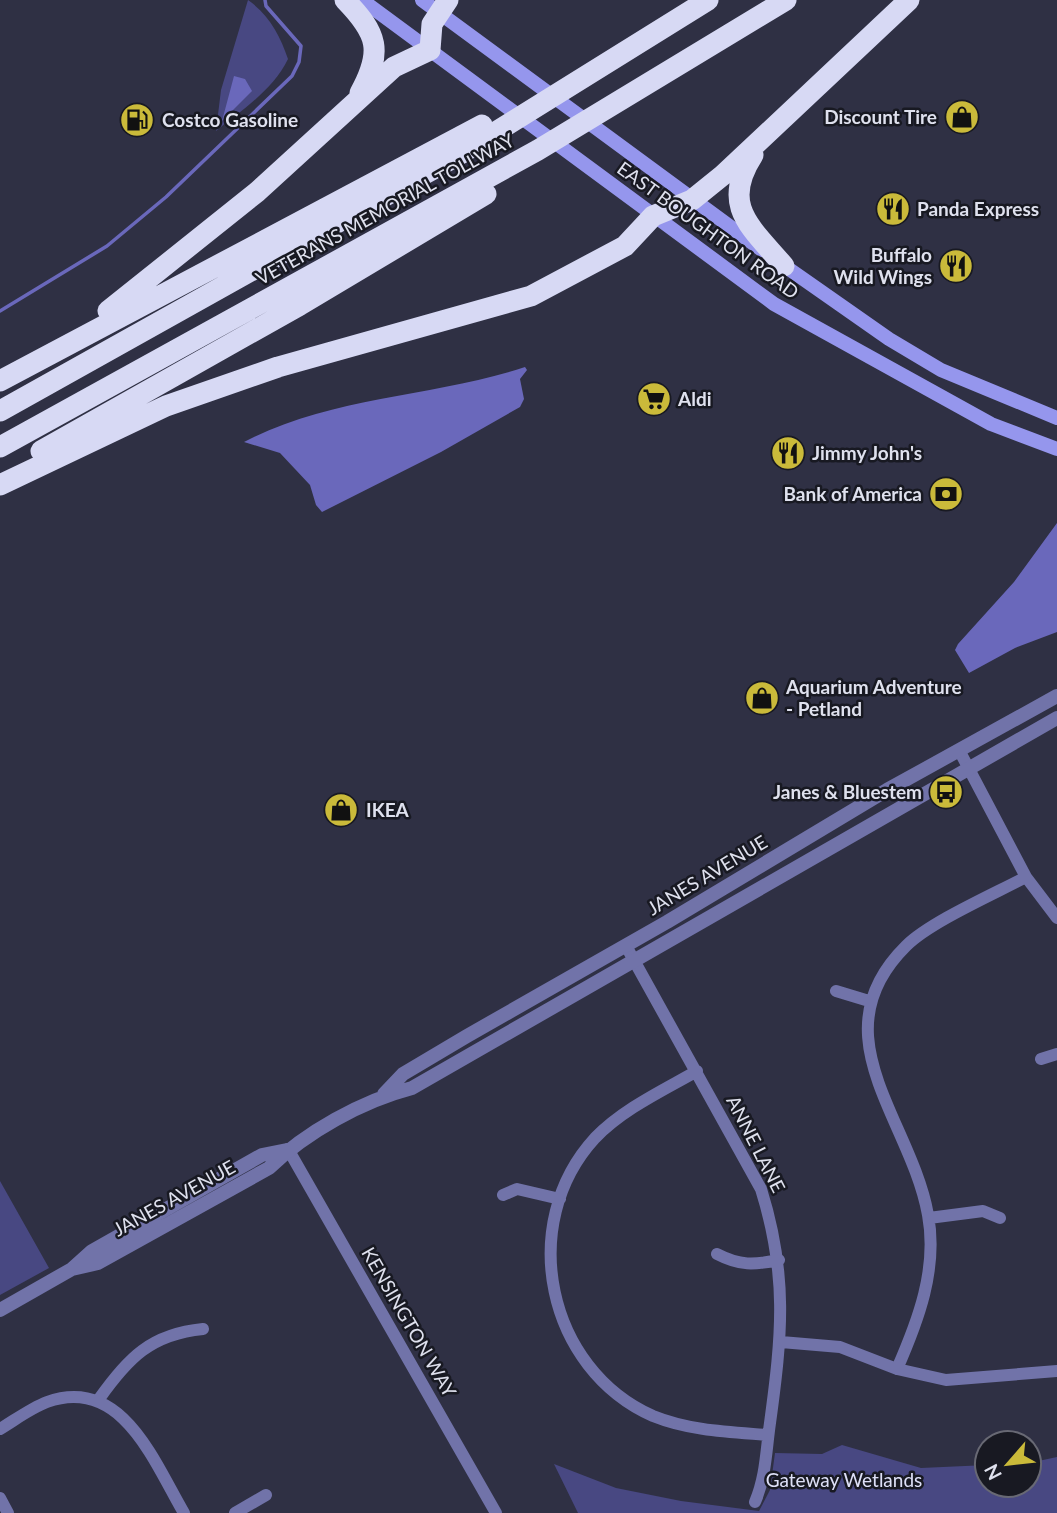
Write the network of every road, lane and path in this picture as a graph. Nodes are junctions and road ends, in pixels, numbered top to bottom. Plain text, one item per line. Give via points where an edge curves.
1 (345, 0) edge
2 (362, 0) edge
3 (708, 0) edge
4 (786, 0) edge
5 (909, 0) edge
6 (436, 4) edge
7 (430, 50) junction
8 (354, 104) junction
9 (537, 106) junction
10 (766, 136) junction
11 (538, 150) junction
12 (692, 200) junction
13 (653, 216) junction
14 (784, 266) junction
15 (0, 380) edge
16 (0, 411) edge
17 (1057, 418) edge
18 (0, 447) edge
19 (1057, 449) edge
20 (0, 474) edge
21 (0, 485) edge
22 (1057, 696) edge
23 (1057, 718) edge
24 (959, 750) junction
25 (968, 767) junction
26 (1026, 877) junction
27 (1057, 918) edge
28 (630, 952) junction
29 (836, 991) dead end
30 (869, 1001) junction
31 (1057, 1054) edge
32 (1041, 1059) dead end
33 (697, 1071) junction
34 (288, 1149) junction
35 (503, 1195) dead end
36 (560, 1199) junction
37 (929, 1218) junction
38 (1000, 1218) dead end
39 (717, 1254) dead end
40 (779, 1260) junction
41 (0, 1310) edge
42 (203, 1329) dead end
43 (781, 1342) junction
44 (897, 1369) junction
45 (1057, 1371) edge
46 (99, 1399) junction
47 (0, 1429) edge
48 (768, 1435) junction
49 (267, 1495) dead end
50 (0, 1498) edge
51 (755, 1502) dead end
52 (8, 1513) edge
53 (184, 1513) edge
54 (235, 1513) edge
55 (496, 1513) edge

1 - 8 highway via 369,29 376,51
2 - 7 main road, EAST BOUGHTON ROAD
3 - 9 highway, VETERANS MEMORIAL TOLLWAY
4 - 11 highway, VETERANS MEMORIAL TOLLWAY
5 - 10 highway
6 - 7 highway
6 - 12 main road, EAST BOUGHTON ROAD via 502,59
7 - 8 highway via 403,60
7 - 13 main road, EAST BOUGHTON ROAD
8 - 15 highway via 126,300
9 - 15 highway via 483,125
9 - 16 highway, VETERANS MEMORIAL TOLLWAY via 462,153
10 - 12 highway
10 - 14 highway via 741,173 737,195 745,220
11 - 18 highway, VETERANS MEMORIAL TOLLWAY
11 - 20 highway via 502,184 439,224
12 - 13 highway
12 - 14 main road, EAST BOUGHTON ROAD
13 - 19 main road, EAST BOUGHTON ROAD via 774,304 991,424
13 - 21 highway via 625,246 531,296 278,367 166,406
14 - 17 main road, EAST BOUGHTON ROAD via 941,370
22 - 24 street, JANES AVENUE
23 - 25 street, JANES AVENUE
24 - 25 street
24 - 28 street, JANES AVENUE
25 - 26 street
25 - 28 street, JANES AVENUE
26 - 27 street
26 - 30 street via 908,944
28 - 33 street, ANNE LANE
28 - 34 street, JANES AVENUE via 412,1088 383,1095
29 - 30 street
30 - 37 street via 871,1063 919,1176
31 - 32 street
33 - 36 street via 640,1103 602,1132 575,1167
33 - 40 street, ANNE LANE via 761,1189
34 - 41 street, JANES AVENUE via 269,1168 98,1263 72,1269
34 - 55 street, KENSINGTON WAY
35 - 36 street via 517,1189
36 - 48 street via 549,1256 556,1303 571,1339 607,1386 651,1415 675,1424
37 - 38 street via 983,1211
37 - 44 street via 928,1280 916,1327
39 - 40 street via 751,1266
40 - 43 street, ANNE LANE
42 - 46 street via 180,1331 145,1347 122,1367
43 - 44 street via 839,1347
43 - 48 street, ANNE LANE
44 - 45 street via 946,1380
46 - 47 street via 47,1402
46 - 53 street via 139,1435
48 - 51 street, ANNE LANE via 764,1481
49 - 54 street
50 - 52 street

